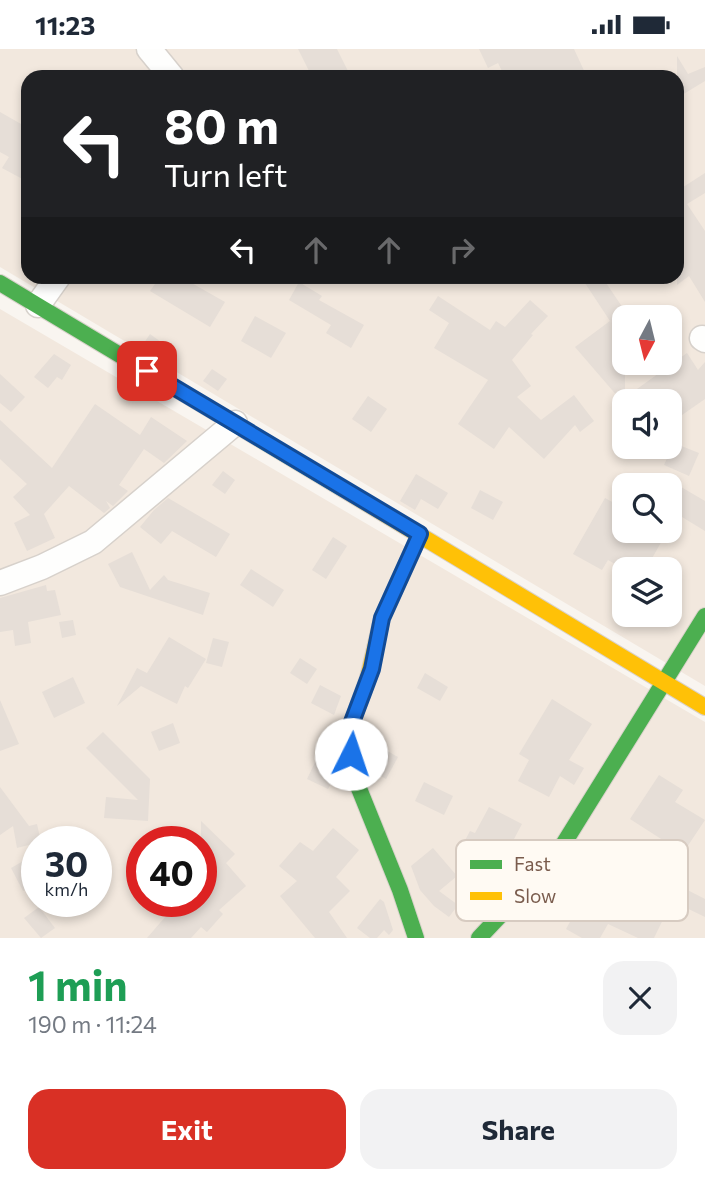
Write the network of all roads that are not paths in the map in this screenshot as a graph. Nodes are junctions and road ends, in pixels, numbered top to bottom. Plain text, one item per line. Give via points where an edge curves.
1 (149, 49) edge
2 (166, 70) edge
3 (0, 283) edge
4 (53, 284) edge
5 (38, 305) junction
6 (235, 423) junction
7 (420, 534) junction
8 (0, 583) edge
9 (705, 616) edge
10 (664, 681) junction
11 (705, 707) edge
12 (566, 840) edge
13 (495, 921) edge
14 (416, 938) edge
15 (479, 938) edge

1 - 2 street
3 - 5 street
4 - 5 street
5 - 6 street
6 - 7 street
6 - 8 street via 93,543
7 - 10 street
7 - 14 street via 382,618 372,669 352,722 351,754 358,786
9 - 10 street
10 - 11 street
10 - 12 street
13 - 15 street

